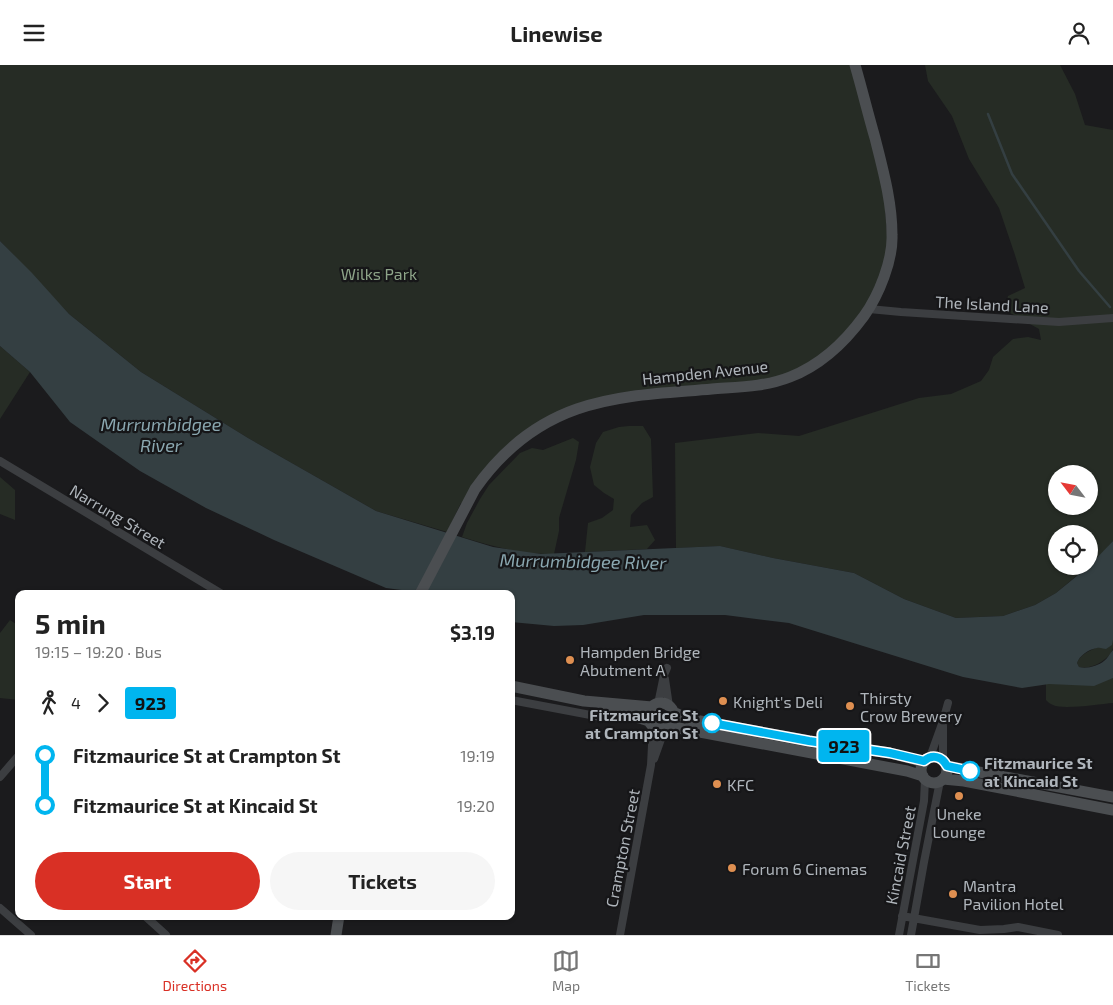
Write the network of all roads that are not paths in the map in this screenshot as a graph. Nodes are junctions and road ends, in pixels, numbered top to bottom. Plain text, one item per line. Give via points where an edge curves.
1 (856, 65) edge
2 (869, 309) junction
3 (1113, 318) edge
4 (0, 461) edge
5 (209, 586) junction
6 (206, 590) edge
7 (216, 590) edge
8 (422, 590) edge
9 (515, 687) edge
10 (515, 701) edge
11 (584, 701) junction
12 (948, 703) dead end
13 (663, 707) junction
14 (631, 715) junction
15 (943, 721) junction
16 (651, 724) junction
17 (667, 727) junction
18 (815, 748) junction
19 (927, 759) junction
20 (15, 760) edge
21 (945, 763) junction
22 (651, 765) junction
23 (0, 777) edge
24 (924, 777) junction
25 (942, 780) junction
26 (1113, 797) edge
27 (1113, 810) edge
28 (0, 908) edge
29 (902, 916) junction
30 (914, 918) junction
31 (149, 920) edge
32 (338, 920) edge
33 (31, 935) edge
34 (166, 935) edge
35 (336, 935) edge
36 (620, 935) edge
37 (899, 935) edge
38 (911, 935) edge
39 (1058, 935) edge

1 - 2 main road, Hampden Avenue via 887,186 892,236 881,286
2 - 3 street, The Island Lane via 1059,322
2 - 8 main road, Hampden Avenue via 853,332 834,350 790,377 744,387 642,395 585,407 547,422 517,443 483,477
4 - 5 street, Narrung Street
5 - 6 street
5 - 7 street, Narrung Street
9 - 11 main road
10 - 14 street via 601,717
11 - 13 main road
11 - 14 main road
12 - 15 street
13 - 13 street via 666,671
13 - 16 main road via 648,714
13 - 17 main road via 673,720
13 - 18 main road via 689,719
14 - 16 main road
15 - 19 street
15 - 21 street
16 - 17 main road via 661,729
16 - 22 street, Crampton Street
17 - 18 main road
17 - 22 street, Crampton Street
18 - 19 main road
18 - 24 main road
19 - 21 main road via 934,757
19 - 24 main road via 921,769
20 - 23 street
21 - 25 main road via 947,773
21 - 26 main road
22 - 36 street, Crampton Street
24 - 25 main road via 931,783
24 - 29 street, Kincaid Street via 924,801
25 - 27 main road via 964,781
25 - 30 street, Kincaid Street
28 - 33 street
29 - 30 street
29 - 37 street, Kincaid Street
30 - 38 street, Kincaid Street
30 - 39 street via 980,930 1018,927
31 - 34 street
32 - 35 main road

